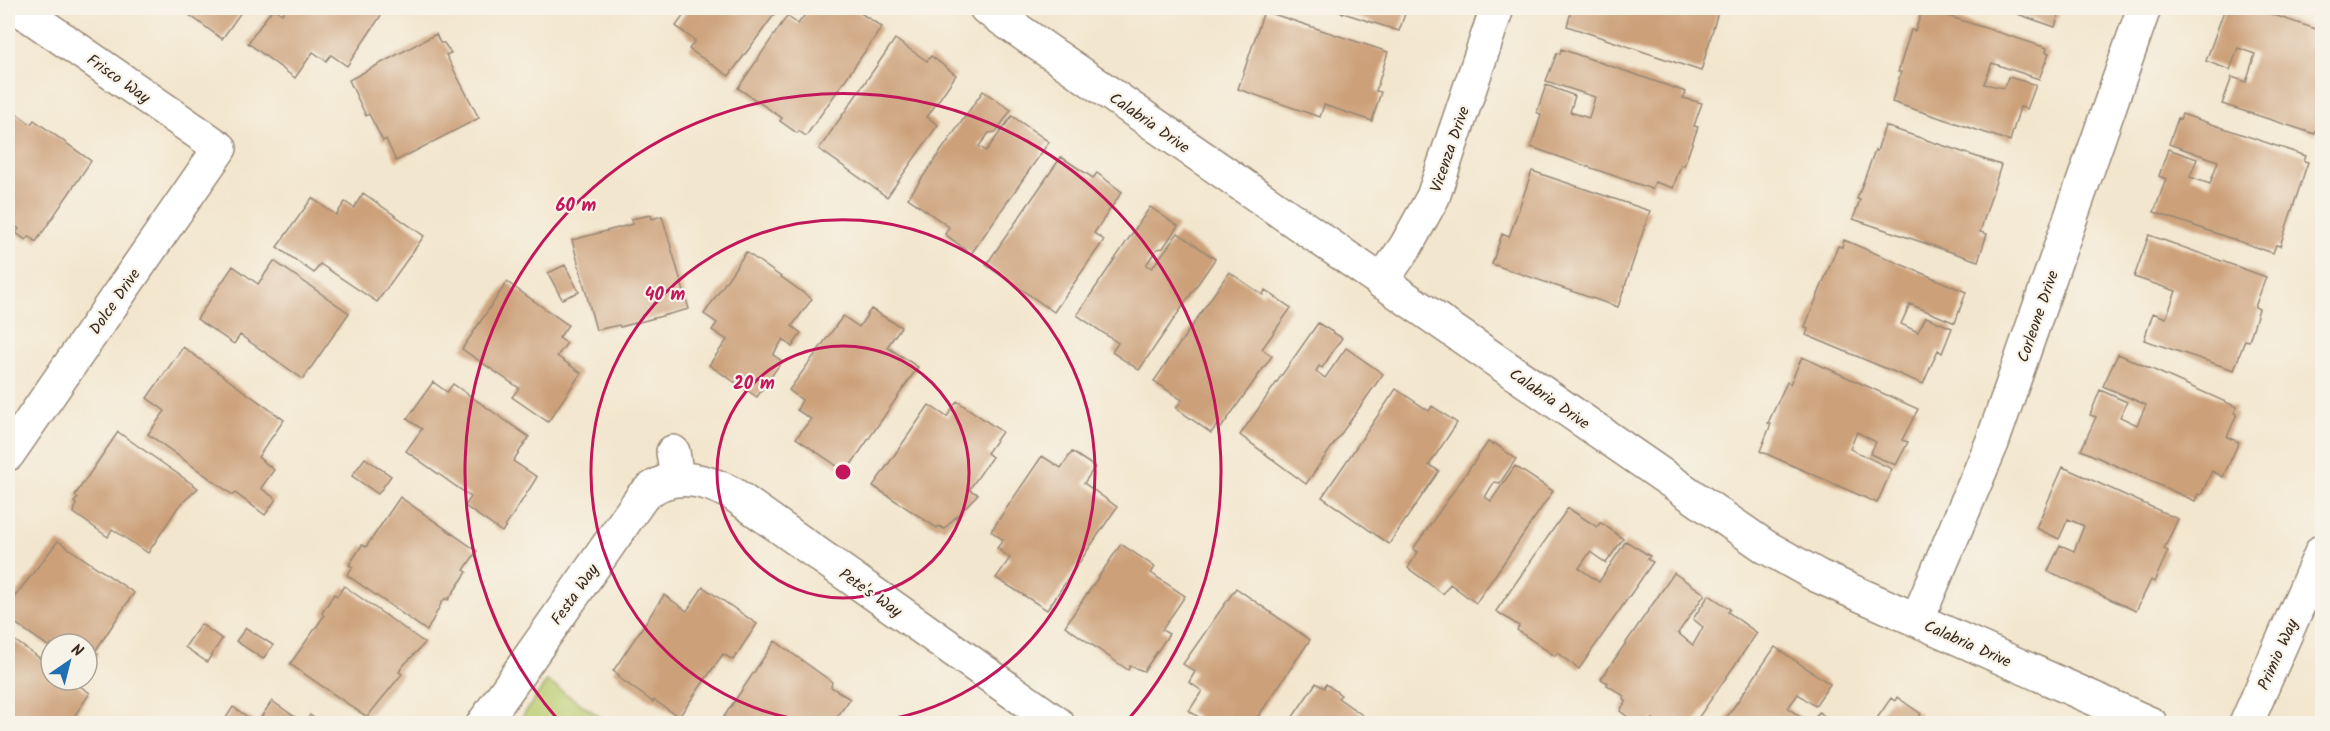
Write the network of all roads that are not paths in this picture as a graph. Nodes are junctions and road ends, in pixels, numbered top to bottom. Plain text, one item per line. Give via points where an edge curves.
1 (18, 8) edge
2 (986, 8) edge
3 (1497, 8) edge
4 (2144, 8) edge
5 (220, 148) joint
6 (1381, 282) junction
7 (8, 454) edge
8 (675, 465) joint
9 (2322, 551) edge
10 (1917, 620) junction
11 (483, 723) edge
12 (1058, 723) edge
13 (2151, 723) edge
14 (2246, 723) edge

1 - 5 street, Frisco Way
2 - 6 street, Calabria Drive
3 - 6 street, Vicenza Drive via 1433,197
4 - 10 street, Corleone Drive via 1992,443
5 - 7 street, Dolce Drive
6 - 10 street, Calabria Drive via 1766,547 1818,576
8 - 11 street, Festa Way via 642,497
8 - 12 street, Pete's Way via 733,494
9 - 14 street, Primio Way
10 - 13 street, Calabria Drive

